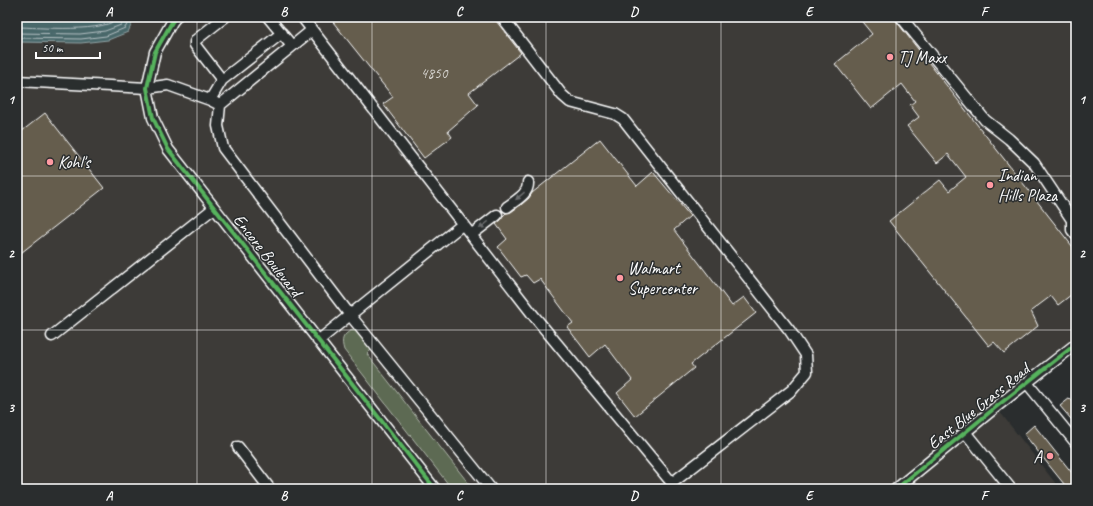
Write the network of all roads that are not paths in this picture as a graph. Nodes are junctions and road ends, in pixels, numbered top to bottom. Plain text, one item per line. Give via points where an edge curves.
1 (176, 17) edge
2 (225, 17) edge
3 (268, 17) edge
4 (302, 17) edge
5 (502, 17) edge
6 (901, 17) edge
7 (312, 30) junction
8 (282, 33) junction
9 (292, 46) junction
10 (222, 80) junction
11 (17, 81) edge
12 (147, 88) junction
13 (210, 100) junction
14 (220, 105) junction
15 (528, 182) dead end
16 (507, 207) dead end
17 (214, 208) junction
18 (496, 215) dead end
19 (463, 224) junction
20 (472, 235) junction
21 (1076, 235) edge
22 (350, 314) junction
23 (52, 336) dead end
24 (318, 341) junction
25 (1076, 344) edge
26 (1027, 383) junction
27 (965, 432) junction
28 (1076, 443) edge
29 (238, 447) dead end
30 (668, 486) edge
31 (270, 489) edge
32 (435, 489) edge
33 (491, 489) edge
34 (896, 489) edge
35 (1011, 489) edge

1 - 12 street, Encore Boulevard via 155,52
2 - 10 street via 195,42 195,46
3 - 8 street
4 - 7 street
5 - 30 street via 570,102 615,114 623,119 790,331 806,355 807,372 792,390
6 - 21 street via 985,120 1034,163 1072,220 1072,230
7 - 9 street
7 - 19 street
8 - 9 street
8 - 10 street
9 - 14 street
10 - 13 street
11 - 12 street
12 - 13 street via 168,85
12 - 17 street, Encore Boulevard via 153,118 168,149
13 - 14 street
14 - 22 street via 218,126 223,148
15 -> 16 street via 524,194
17 - 23 street
17 - 24 street, Encore Boulevard
18 -> 20 street
19 - 20 street
19 - 22 street
20 - 30 street
22 - 24 street
22 - 33 street
24 - 32 street, Encore Boulevard
25 - 26 street, East Blue Grass Road
26 - 27 street, East Blue Grass Road
26 - 28 street
27 - 34 street, East Blue Grass Road
27 - 35 street
29 - 31 street

